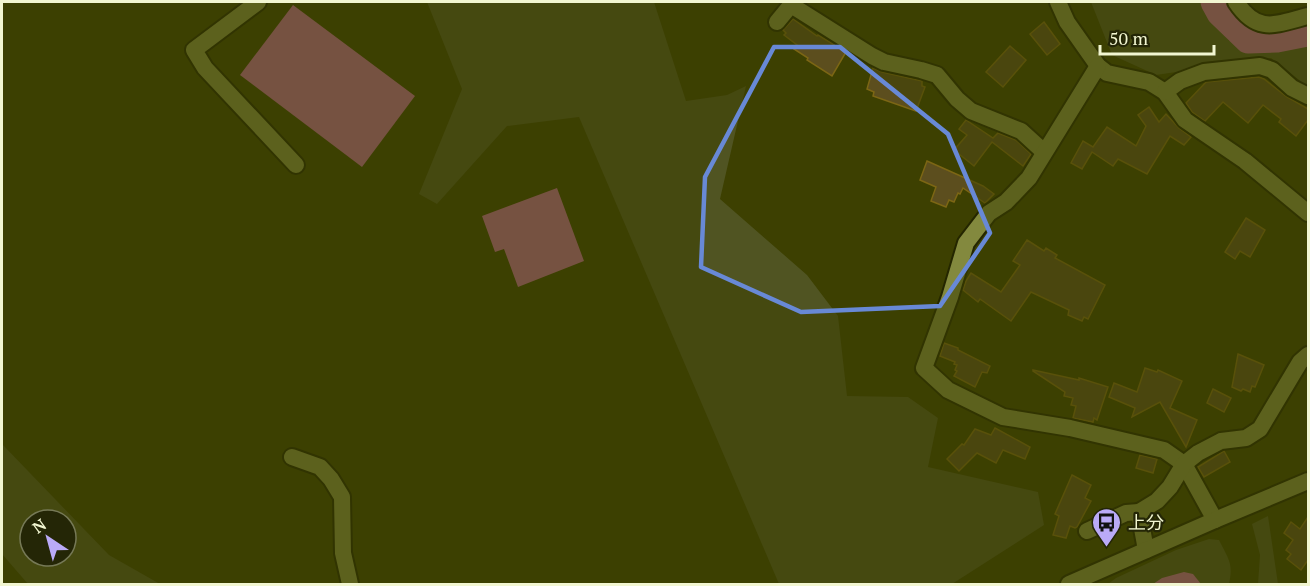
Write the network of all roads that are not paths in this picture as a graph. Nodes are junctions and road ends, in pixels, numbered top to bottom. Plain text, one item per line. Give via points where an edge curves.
1 (258, 2) edge
2 (1058, 2) edge
3 (1236, 2) edge
4 (1308, 16) edge
5 (777, 22) dead end
6 (1098, 66) junction
7 (1165, 92) junction
8 (1308, 96) edge
9 (1044, 152) junction
10 (296, 165) dead end
11 (1308, 213) edge
12 (1308, 355) edge
13 (292, 457) dead end
14 (1184, 464) junction
15 (1308, 481) edge
16 (1139, 512) junction
17 (1215, 520) junction
18 (1087, 531) dead end
19 (1146, 550) junction
20 (350, 585) edge
21 (1069, 585) edge

1 - 10 street via 194,50 205,68
2 - 6 street
3 - 4 street via 1248,16 1266,25
5 - 9 street via 791,5 884,62 937,75 971,111 1021,131
6 - 7 street via 1107,73 1149,82
6 - 9 street
7 - 8 street via 1204,72 1260,66
7 - 11 street via 1185,120 1245,161
9 - 14 street via 1029,178 989,213 966,243 924,368 948,390 1002,417 1164,450
12 - 14 street via 1260,429 1246,438 1221,441
13 - 20 street via 320,468 342,497 343,553
14 - 16 street via 1157,501
14 - 17 street
15 - 17 street
16 - 18 street via 1126,513
16 - 19 street
17 - 19 street
19 - 21 street

